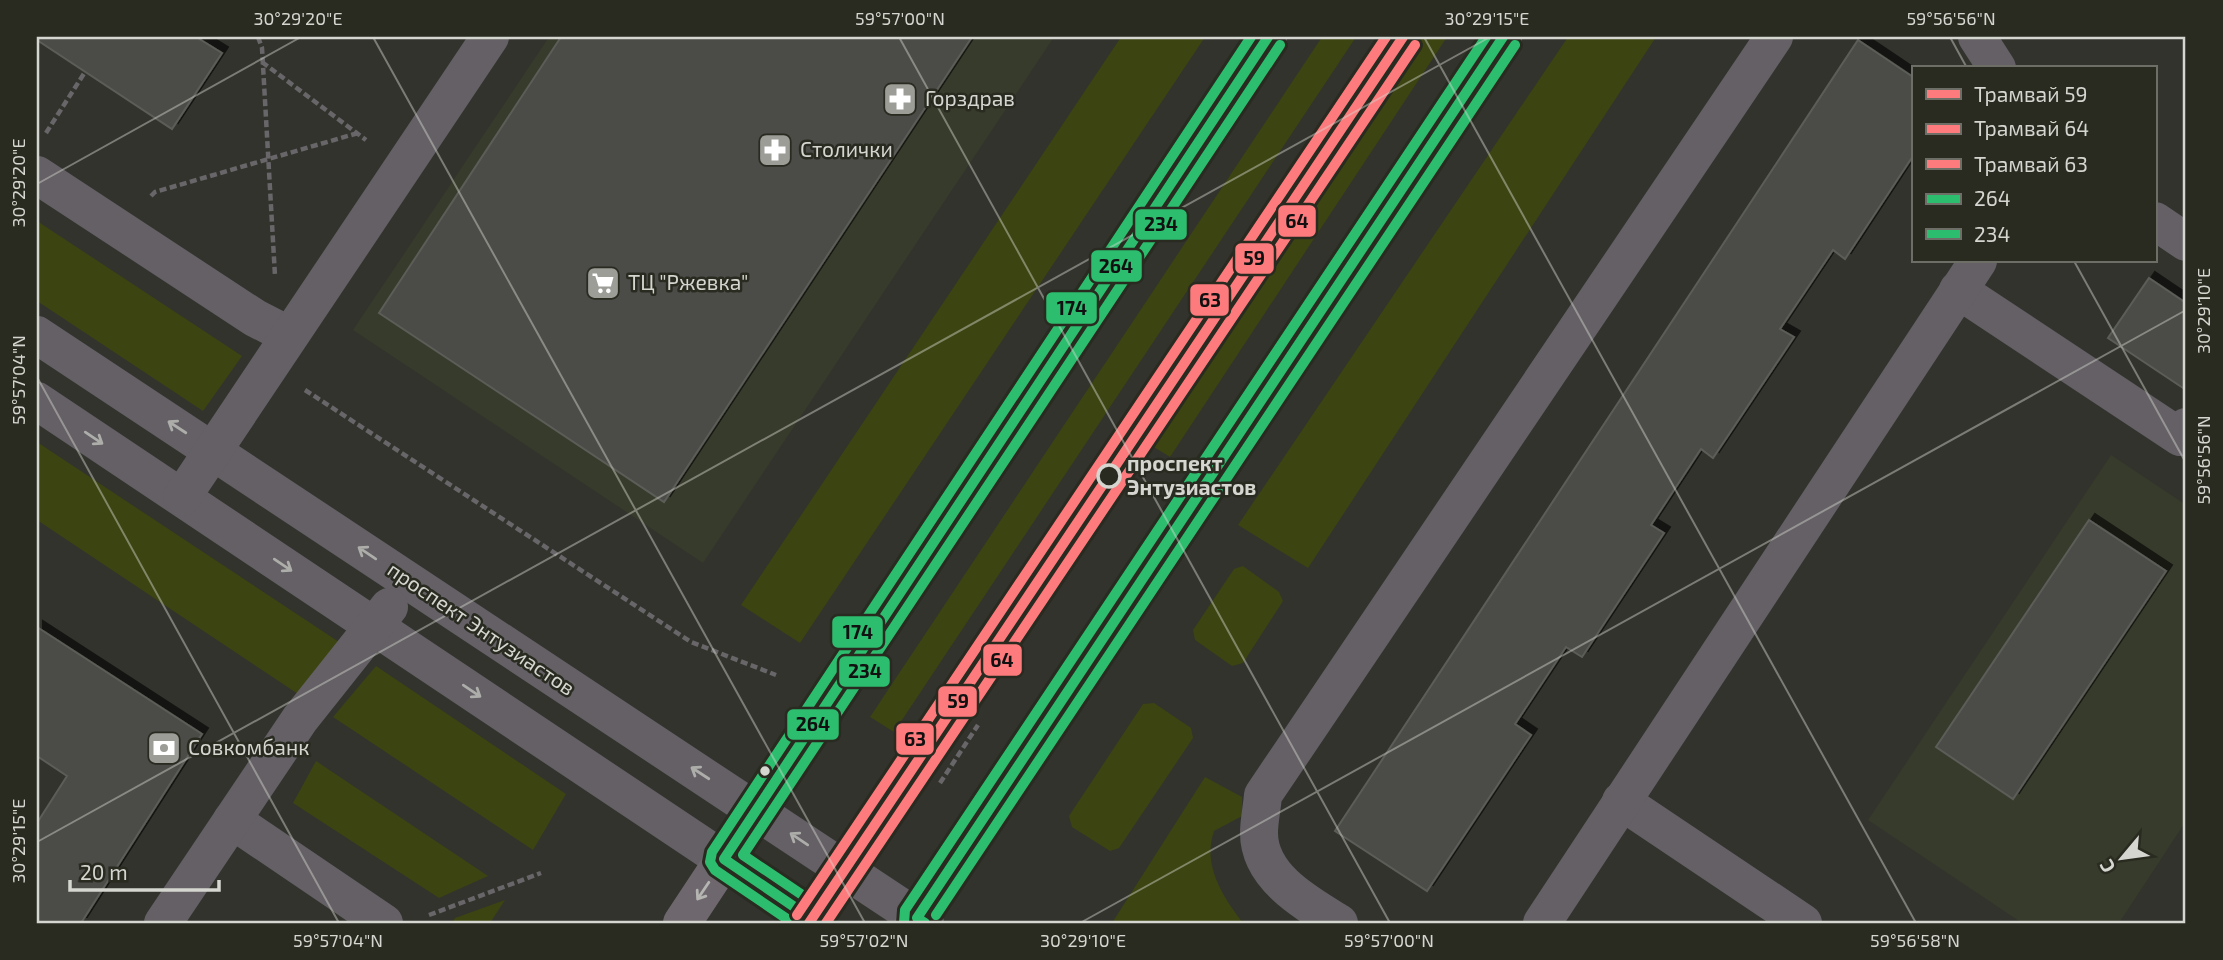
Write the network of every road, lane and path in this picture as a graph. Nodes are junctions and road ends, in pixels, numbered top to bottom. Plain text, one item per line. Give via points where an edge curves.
1 (258, 37) edge
2 (490, 37) edge
3 (1268, 37) edge
4 (1503, 37) edge
5 (1774, 37) edge
6 (1977, 37) edge
7 (262, 62) junction
8 (1996, 66) edge
9 (85, 72) dead end
10 (358, 133) junction
11 (44, 136) dead end
12 (270, 161) junction
13 (403, 169) junction
14 (37, 175) edge
15 (2156, 221) edge
16 (120, 230) junction
17 (2186, 242) edge
18 (1968, 275) edge
19 (37, 335) edge
20 (278, 351) junction
21 (37, 401) edge
22 (2186, 427) edge
23 (213, 450) junction
24 (182, 497) junction
25 (407, 580) junction
26 (376, 627) junction
27 (776, 675) dead end
28 (978, 725) dead end
29 (940, 783) dead end
30 (1621, 801) junction
31 (757, 811) junction
32 (232, 820) junction
33 (724, 859) junction
34 (541, 873) dead end
35 (402, 921) edge
36 (919, 921) edge
37 (163, 923) edge
38 (682, 923) edge
39 (818, 923) edge
40 (1339, 923) edge
41 (1542, 923) edge
42 (1803, 923) edge

1 - 7 path
2 - 13 street
3 - 31 main road
4 - 36 main road
5 - 40 street via 1263,795 1259,836 1270,869 1300,899
6 - 8 street
7 - 10 path
7 - 12 path
9 - 11 path
10 - 12 path
10 - 13 path
12 - 16 path via 155,192
12 - 20 path
13 - 20 street
14 - 16 street
15 - 17 street
16 - 20 street via 255,318
18 - 22 street via 2180,437
18 - 30 street
23 -> 19 street, проспект Энтузиастов
20 - 23 street
20 - 27 path via 691,642
21 -> 24 street
23 - 24 street
25 -> 23 street, проспект Энтузиастов
24 -> 26 street
25 - 26 street
31 -> 25 street, проспект Энтузиастов
26 - 32 street via 300,719
26 -> 33 street
28 - 29 path
30 - 41 street
30 - 42 street
31 - 33 main road
36 -> 31 street, проспект Энтузиастов
32 - 35 street
32 - 37 street
33 -> 38 main road
33 - 39 street
34 - 35 path

